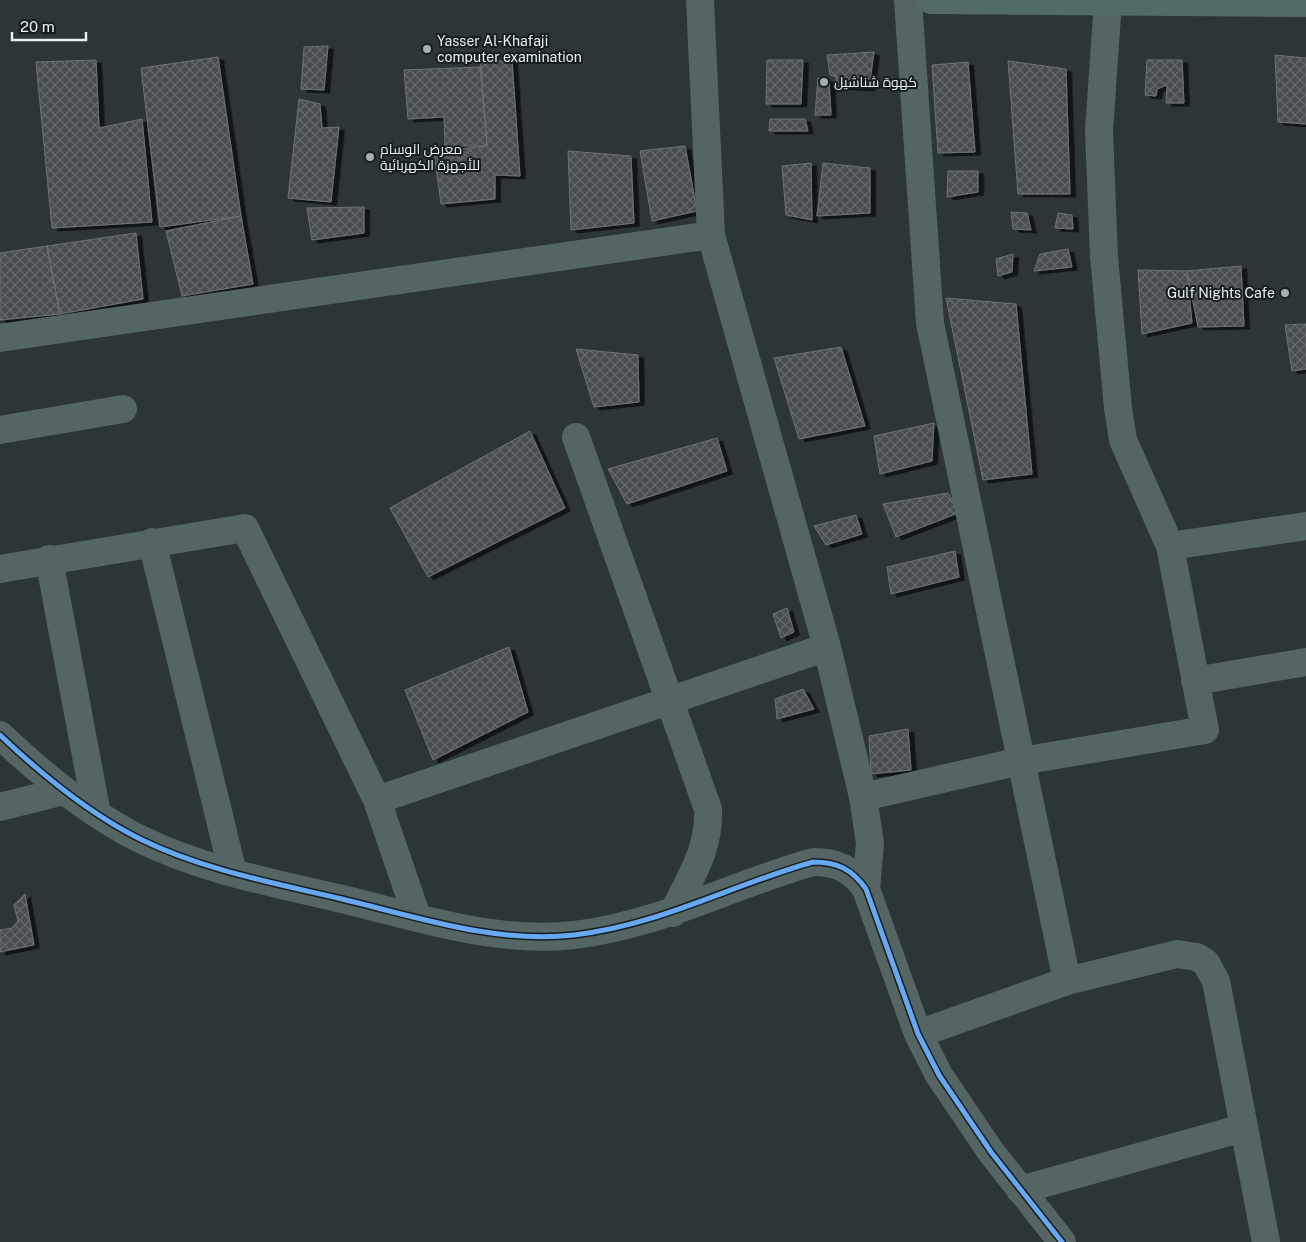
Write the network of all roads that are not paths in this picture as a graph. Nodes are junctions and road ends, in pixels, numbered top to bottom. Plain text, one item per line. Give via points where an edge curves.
1 (700, 0) edge
2 (908, 0) edge
3 (930, 0) edge
4 (1108, 1) junction
5 (1306, 3) edge
6 (711, 235) junction
7 (0, 338) edge
8 (123, 409) dead end
9 (0, 430) edge
10 (576, 437) dead end
11 (1306, 526) edge
12 (152, 542) junction
13 (1170, 546) junction
14 (49, 560) junction
15 (0, 569) edge
16 (827, 647) junction
17 (1306, 662) edge
18 (1195, 681) junction
19 (670, 700) junction
20 (0, 735) edge
21 (1021, 761) junction
22 (64, 791) junction
23 (863, 798) junction
24 (377, 800) junction
25 (0, 807) edge
26 (97, 814) junction
27 (233, 873) junction
28 (866, 889) junction
29 (673, 913) junction
30 (417, 917) junction
31 (1067, 981) junction
32 (918, 1034) junction
33 (1243, 1128) junction
34 (1020, 1190) junction
35 (1062, 1242) edge
36 (1266, 1242) edge

1 - 6 street
2 - 21 street via 930,323
3 - 4 main road
4 - 5 main road
4 - 13 street via 1099,131 1104,258 1118,408 1123,440
6 - 7 street
6 - 16 street
8 - 9 street
10 - 19 street
11 - 13 street
12 - 14 street
12 - 24 street via 245,528
12 - 27 street
13 - 18 street
14 - 15 street
14 - 26 street
16 - 19 street
16 - 23 street
17 - 18 street
18 - 21 street via 1204,730
19 - 24 street
19 - 29 street via 708,809 706,844
20 - 22 street
21 - 23 street
21 - 31 street
22 - 25 street
22 - 26 street
23 - 28 street via 870,843
24 - 30 street
26 - 27 street via 140,839 186,859
27 - 30 street
28 - 29 street via 844,867 829,862 813,862
28 - 32 street
29 - 30 street via 623,928 572,935 520,936
31 - 32 street
31 - 33 street via 1177,954 1197,957 1206,963 1216,981
32 - 34 street via 939,1075
33 - 34 street
33 - 36 street
34 - 35 street

